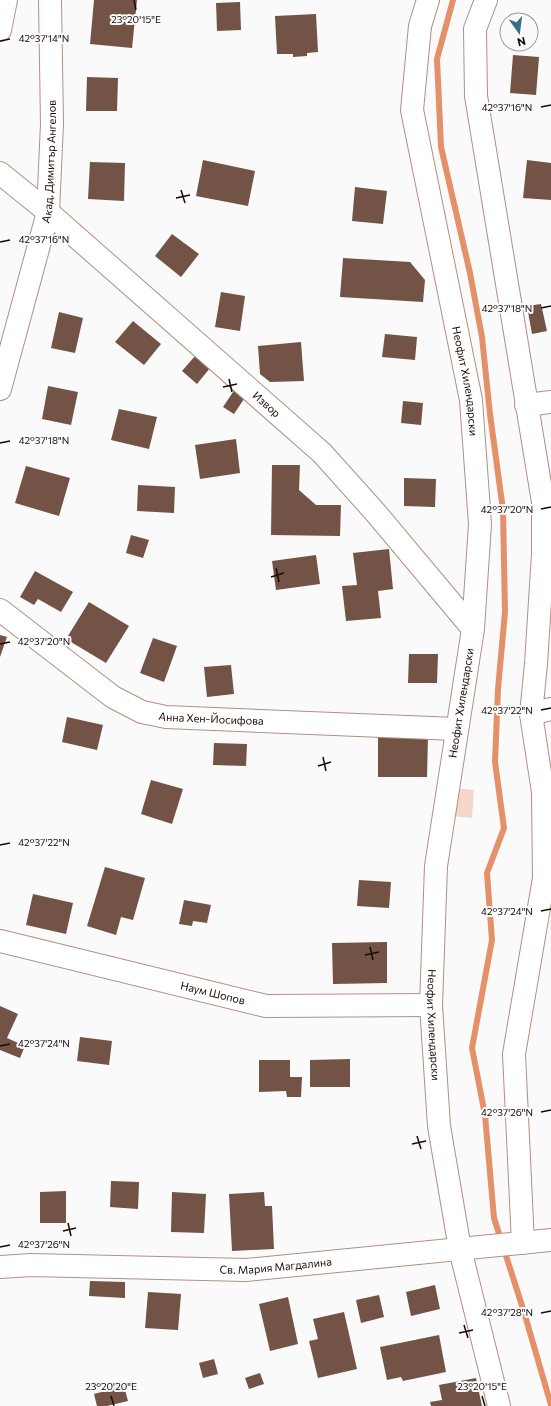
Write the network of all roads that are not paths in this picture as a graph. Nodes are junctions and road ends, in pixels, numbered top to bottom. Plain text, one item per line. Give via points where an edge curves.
1 (6, 0) edge
2 (50, 0) edge
3 (428, 0) edge
4 (486, 0) edge
5 (0, 30) edge
6 (0, 173) edge
7 (48, 212) junction
8 (0, 389) edge
9 (551, 402) edge
10 (526, 405) junction
11 (0, 610) edge
12 (473, 629) junction
13 (541, 711) edge
14 (456, 729) junction
15 (547, 879) edge
16 (0, 941) edge
17 (431, 1005) junction
18 (551, 1240) edge
19 (523, 1243) junction
20 (460, 1249) junction
21 (0, 1267) edge
22 (499, 1406) edge

1 - 5 street
2 - 7 street, Акад. Димитър Ангелов via 52,124
3 - 12 street, Неофит Хилендарски via 420,26 412,110 471,400 480,524
4 - 10 street via 475,29 476,96
6 - 7 street, Извор
7 - 8 street, Акад. Димитър Ангелов
7 - 12 street, Извор via 322,453
9 - 10 street
10 - 13 street via 543,502 539,615
11 - 14 street, Анна Хен-Йосифова via 113,697 142,712 166,716
12 - 14 street, Неофит Хилендарски
13 - 15 street
14 - 17 street, Неофит Хилендарски via 436,866
15 - 19 street via 514,1054
16 - 17 street, Наум Шопов via 266,1006
17 - 20 street, Неофит Хилендарски via 440,1126
18 - 19 street, Св. Мария Магдалина
19 - 20 street, Св. Мария Магдалина
20 - 21 street, Св. Мария Магдалина via 246,1270 32,1265
20 - 22 street, Неофит Хилендарски

